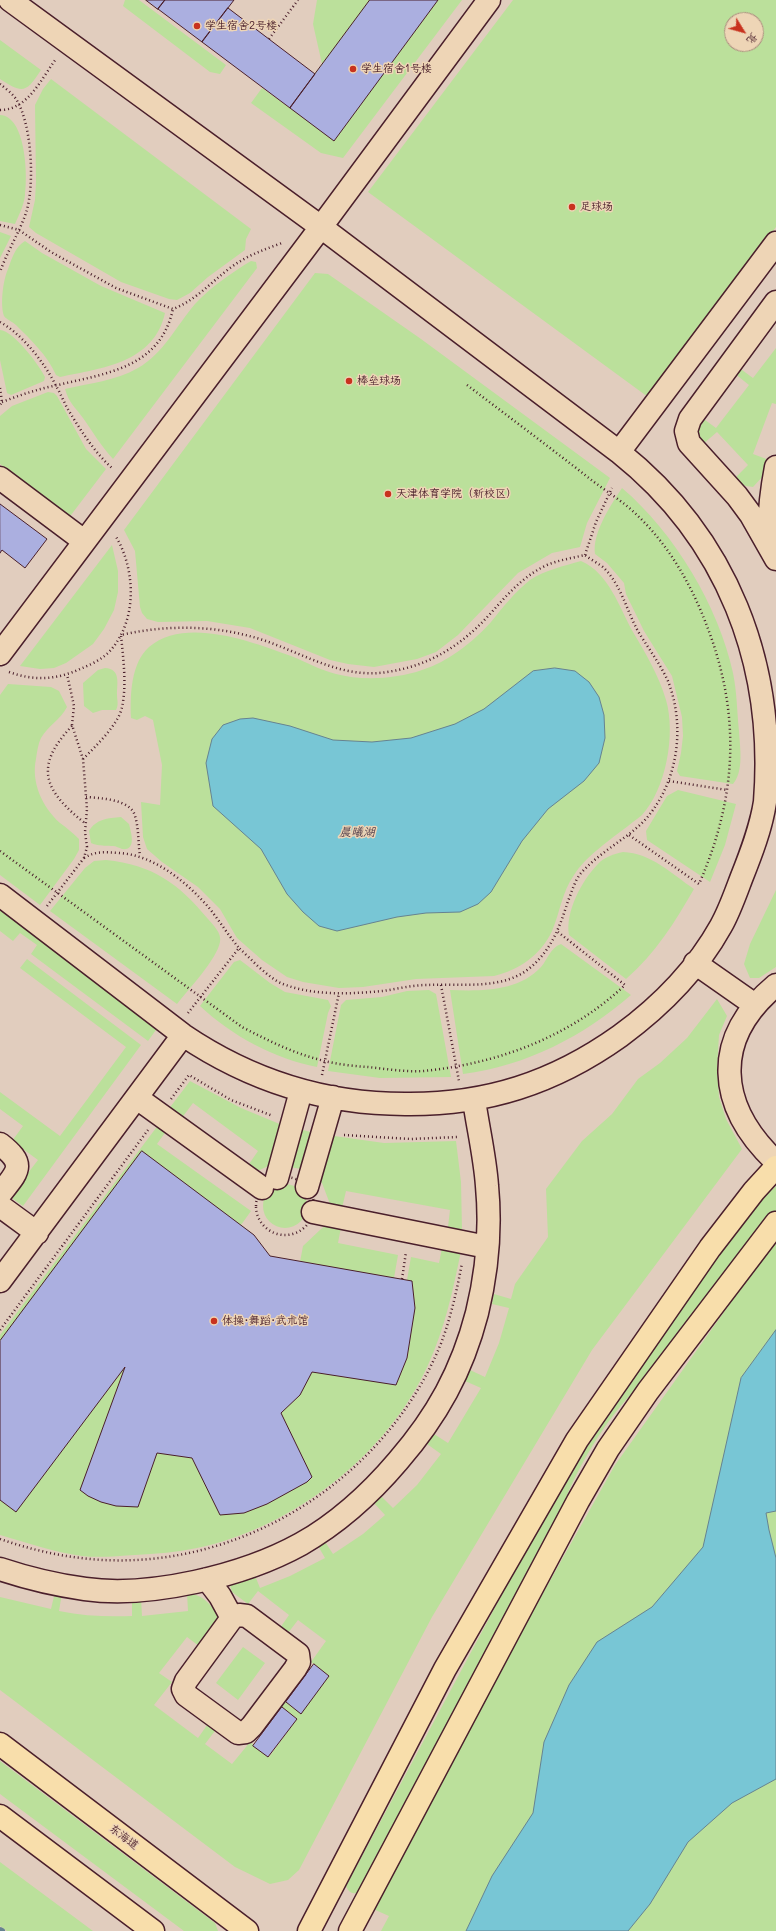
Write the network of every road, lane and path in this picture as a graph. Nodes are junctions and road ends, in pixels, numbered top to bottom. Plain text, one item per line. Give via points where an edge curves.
1 (10, 0) edge
2 (298, 0) edge
3 (488, 0) edge
4 (269, 39) dead end
5 (68, 43) junction
6 (0, 84) edge
7 (19, 105) junction
8 (0, 110) edge
9 (0, 225) edge
10 (321, 227) junction
11 (19, 230) junction
12 (284, 242) dead end
13 (776, 243) edge
14 (0, 272) edge
15 (776, 302) edge
16 (173, 309) junction
17 (0, 322) edge
18 (56, 385) junction
19 (467, 385) dead end
20 (0, 388) edge
21 (1, 404) edge
22 (619, 452) junction
23 (776, 467) edge
24 (0, 478) edge
25 (130, 481) junction
26 (612, 488) dead end
27 (609, 494) junction
28 (100, 521) junction
29 (84, 541) junction
30 (773, 554) edge
31 (585, 556) junction
32 (122, 635) junction
33 (3, 662) edge
34 (67, 674) junction
35 (72, 725) junction
36 (83, 759) junction
37 (669, 781) junction
38 (727, 790) junction
39 (770, 796) edge
40 (86, 797) junction
41 (86, 824) junction
42 (629, 835) junction
43 (0, 851) edge
44 (140, 856) junction
45 (84, 858) junction
46 (57, 893) junction
47 (0, 895) edge
48 (35, 922) junction
49 (558, 932) junction
50 (239, 948) junction
51 (695, 963) junction
52 (441, 985) junction
53 (776, 985) edge
54 (338, 993) junction
55 (200, 998) junction
56 (755, 1005) junction
57 (179, 1032) junction
58 (325, 1061) junction
59 (456, 1065) junction
60 (317, 1094) junction
61 (137, 1098) junction
62 (469, 1101) junction
63 (160, 1114) junction
64 (292, 1122) junction
65 (323, 1131) junction
66 (459, 1143) dead end
67 (0, 1144) edge
68 (776, 1162) edge
69 (776, 1167) edge
70 (270, 1183) junction
71 (307, 1187) junction
72 (0, 1194) edge
73 (0, 1206) edge
74 (313, 1212) junction
75 (776, 1223) edge
76 (410, 1232) junction
77 (37, 1233) junction
78 (465, 1243) junction
79 (487, 1247) junction
80 (402, 1279) dead end
81 (0, 1281) edge
82 (0, 1330) edge
83 (0, 1539) edge
84 (0, 1569) edge
85 (207, 1579) junction
86 (232, 1618) junction
87 (0, 1744) edge
88 (0, 1816) edge
89 (153, 1931) edge
90 (247, 1931) edge
91 (309, 1931) edge
92 (350, 1931) edge

1 - 5 lane
2 - 4 path
3 - 10 lane
5 - 7 path via 25,102
5 - 10 lane
6 - 7 path via 16,98
7 - 8 path via 9,110
7 - 11 path via 29,144 32,179 26,213
9 - 11 path
10 - 22 lane
10 - 25 lane
11 - 14 path
11 - 16 path via 51,252 116,288
12 - 16 path via 250,254 188,303
13 - 22 lane
15 - 30 lane via 690,419 686,431 689,443 751,515
16 - 18 path via 170,325 161,338 132,365
17 - 18 path via 19,335
18 - 21 path via 24,393
18 - 25 path via 68,410 94,450
19 - 27 path
20 - 21 path
22 - 39 lane via 641,470 678,508 712,554 737,602 755,652 765,703
23 - 30 lane via 769,514
24 - 29 lane
25 - 28 lane
26 - 27 path
27 - 31 path via 596,522
27 - 38 path via 638,516 662,543 682,572 708,626 718,653 729,708 730,762
28 - 29 lane
28 - 32 path via 114,534 128,562 131,600
29 - 33 lane
31 - 32 path via 547,565 518,584 451,650 420,665 385,673 338,668 252,636 210,628 143,630
31 - 37 path via 604,568 623,596 628,611 668,683 674,700 678,743
32 - 34 path via 108,652 92,663
32 - 36 path via 122,708 113,724
33 - 34 path via 23,677 56,678
34 - 35 path via 74,706
35 - 36 path
35 - 41 path via 52,751 48,776 52,790 61,802
36 - 40 path
37 - 38 path
37 - 42 path via 659,802
38 - 42 path via 719,828 699,884
39 - 51 lane via 755,843 721,926
40 - 41 path
40 - 44 path via 113,799 128,806 135,814
41 - 45 path via 87,847
42 - 49 path via 580,874
43 - 46 path
44 - 45 path via 93,852
44 - 50 path via 172,875 198,896
45 - 46 path
46 - 48 path
46 - 55 path
47 - 48 lane
48 - 57 lane
49 - 52 path via 547,952 516,977 496,982
49 - 59 path via 625,985 581,1020 547,1038 503,1056
50 - 54 path via 281,983 319,992
50 - 55 path
51 - 56 lane
51 - 62 lane via 662,1003 594,1055 537,1081 504,1093
52 - 54 path
52 - 59 path
53 - 56 lane
54 - 58 path
55 - 57 path
55 - 58 path via 242,1027 275,1044
56 - 68 lane via 748,1012 732,1046 729,1065 731,1082 734,1101 741,1118 759,1145
57 - 60 lane via 246,1072
57 - 61 lane
58 - 59 path via 404,1071 422,1071
58 - 60 path
59 - 62 path
60 - 62 lane via 382,1104 447,1104
60 - 64 lane
60 - 65 lane
61 - 63 lane
61 - 77 lane
62 - 79 lane via 487,1184
63 - 64 path via 189,1075 231,1100 258,1112
63 - 70 lane
63 - 82 path
64 - 70 lane
65 - 66 path via 381,1139 458,1137
65 - 71 lane
67 - 72 lane via 13,1154 17,1162 12,1178
69 - 91 main road via 710,1248 577,1440 445,1669
70 - 71 path via 286,1177 295,1179
70 - 74 path via 258,1197 257,1213 272,1231 279,1234 295,1233 308,1223
71 - 74 path via 313,1198
73 - 77 lane
74 - 76 lane
75 - 92 main road via 648,1391 608,1449
76 - 78 lane
76 - 80 path
77 - 81 lane
78 - 79 lane
78 - 83 path via 456,1291 442,1341 430,1367 400,1417 340,1481 297,1511 275,1523 221,1544 185,1554 153,1558 81,1558
79 - 85 lane via 477,1313 465,1353 438,1410 406,1452 371,1491 348,1511 306,1540 274,1556
84 - 85 lane via 73,1587 108,1590 157,1588
85 - 86 lane
86 - 86 lane via 186,1681 184,1688 186,1694 238,1733 246,1732 252,1726 299,1662 298,1654 248,1616
87 - 90 main road, 东海道
88 - 89 main road

